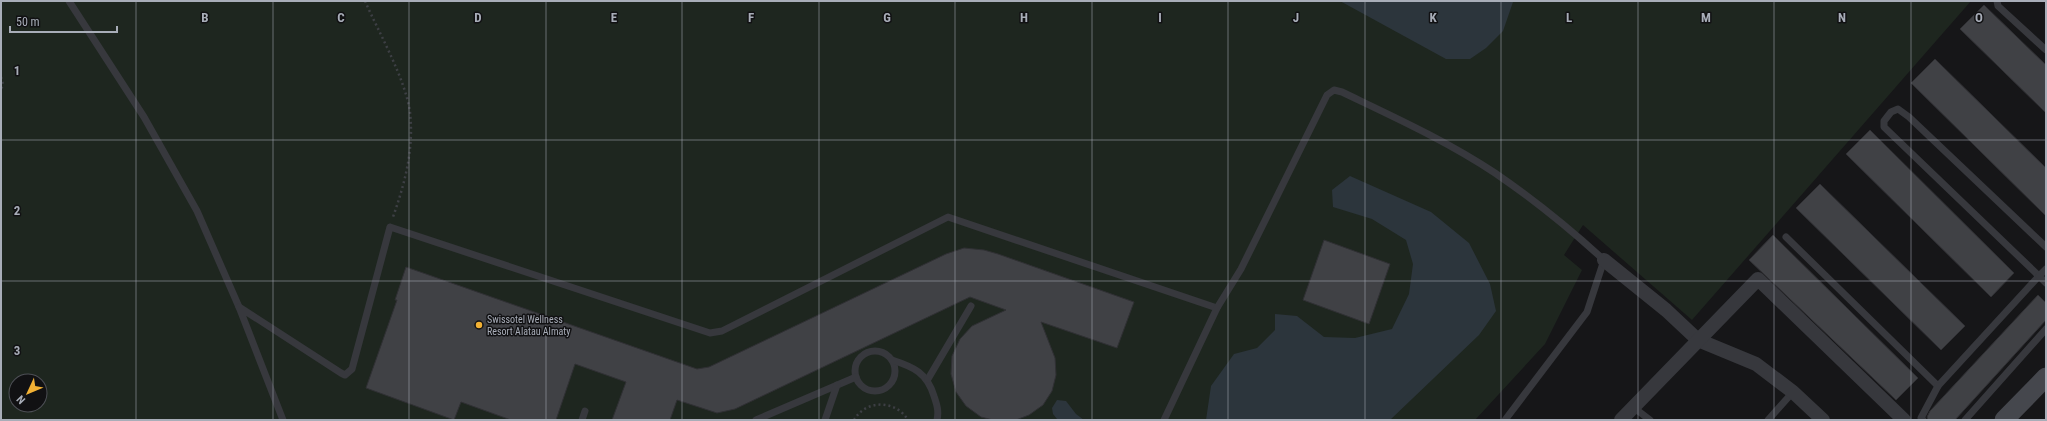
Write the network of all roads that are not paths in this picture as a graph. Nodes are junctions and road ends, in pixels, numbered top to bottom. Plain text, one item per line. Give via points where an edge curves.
1 (68, 1) edge
2 (1997, 1) edge
3 (2046, 50) edge
4 (1786, 237) dead end
5 (2046, 247) edge
6 (1604, 260) junction
7 (2046, 269) edge
8 (2039, 276) junction
9 (2046, 283) edge
10 (972, 306) dead end
11 (238, 307) junction
12 (1217, 308) junction
13 (2046, 329) edge
14 (1698, 340) junction
15 (892, 360) junction
16 (856, 377) junction
17 (2046, 377) edge
18 (928, 379) junction
19 (838, 385) junction
20 (1938, 386) junction
21 (1793, 392) junction
22 (1633, 407) junction
23 (585, 411) dead end
24 (283, 420) edge
25 (582, 420) edge
26 (756, 420) edge
27 (825, 420) edge
28 (937, 420) edge
29 (1164, 420) edge
30 (1505, 420) edge
31 (1621, 420) edge
32 (1650, 420) edge
33 (1768, 420) edge
34 (1823, 420) edge
35 (1904, 420) edge
36 (1923, 420) edge
37 (1965, 420) edge
38 (2004, 420) edge

1 - 11 lane via 144,117 197,211
2 - 3 lane via 1998,6
4 - 20 lane
5 - 8 lane via 1909,118 1898,109 1891,112 1884,121 1884,127
6 - 12 lane via 1495,173 1444,143 1334,90 1327,95 1241,269
6 - 14 street via 1666,310
6 - 30 lane via 1587,312
7 - 8 lane
8 - 9 lane
8 - 20 lane
10 - 18 lane
11 - 12 lane via 341,374 345,374 352,369 390,227 710,333 722,331 948,217
11 - 24 lane
12 - 29 lane
13 - 37 lane
14 - 21 street via 1756,364
14 - 22 street
14 - 35 street via 1758,279
15 - 16 lane via 882,352 869,352 859,359
15 - 16 lane via 894,378 887,388 868,390
15 - 18 lane via 911,367
16 - 19 lane
17 - 38 main road
18 - 28 lane via 939,410
19 - 26 lane
19 - 27 lane
20 - 36 lane via 1924,409 1921,418
21 - 33 lane
21 - 34 street
22 - 31 street
22 - 32 lane
23 - 25 lane

